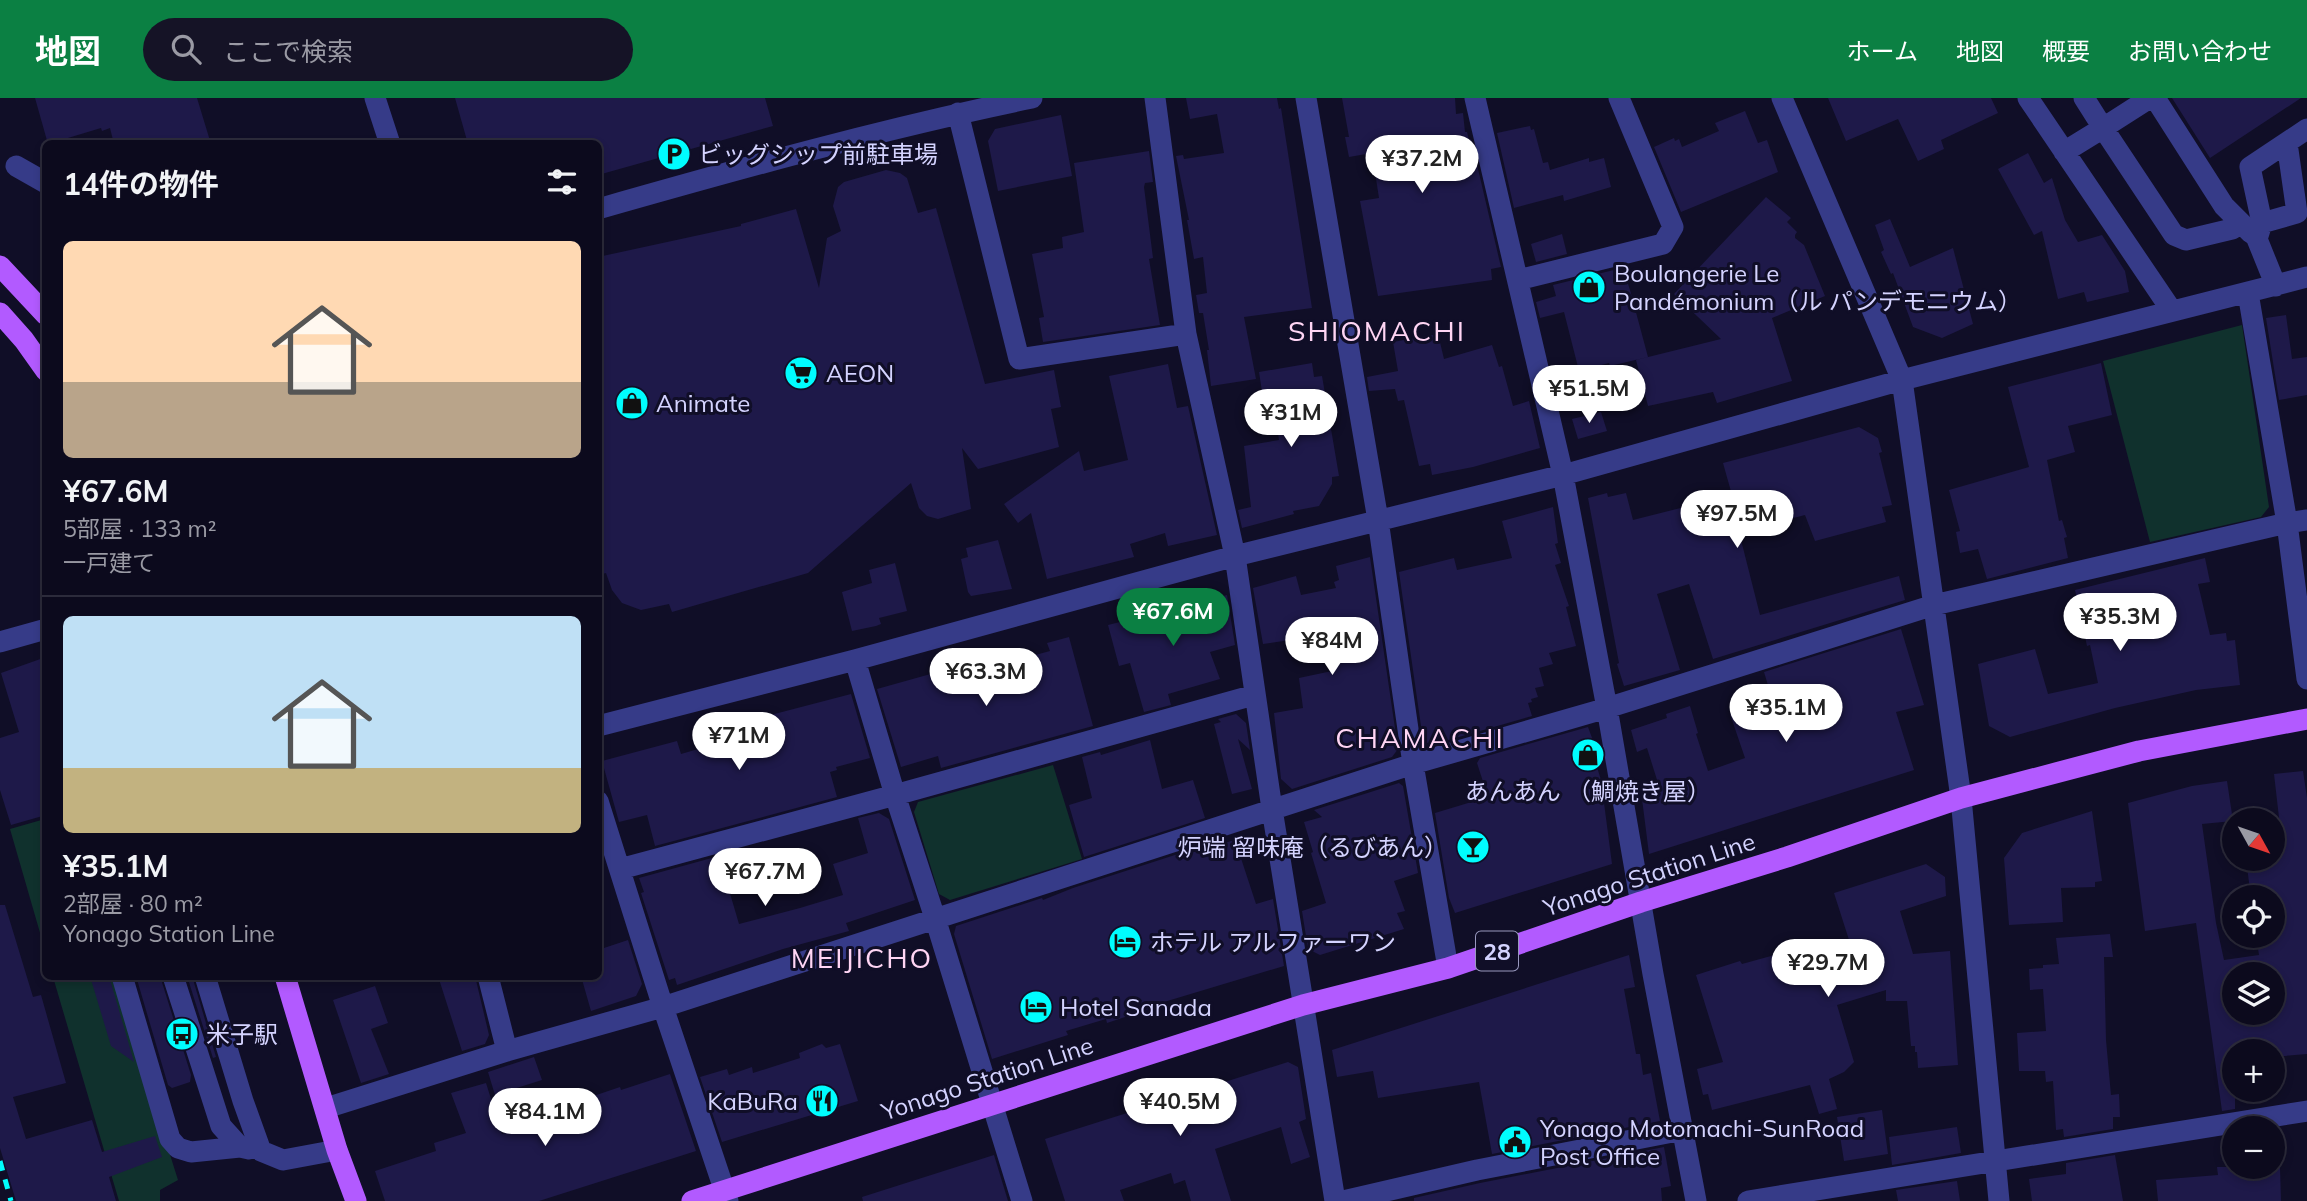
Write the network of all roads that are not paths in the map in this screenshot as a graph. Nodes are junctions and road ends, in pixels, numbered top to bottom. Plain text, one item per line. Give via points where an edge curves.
1 (375, 98) edge
2 (1032, 98) edge
3 (1155, 98) edge
4 (1306, 98) edge
5 (1475, 98) edge
6 (1619, 98) edge
7 (1782, 98) edge
8 (2028, 98) edge
9 (2084, 98) edge
10 (2150, 98) edge
11 (2155, 98) edge
12 (958, 113) junction
13 (2104, 128) junction
14 (2307, 129) edge
15 (389, 140) edge
16 (2287, 143) junction
17 (2064, 152) junction
18 (16, 166) dead end
19 (42, 181) edge
20 (602, 208) edge
21 (2240, 224) junction
22 (2260, 231) junction
23 (0, 266) edge
24 (2307, 277) edge
25 (1518, 280) junction
26 (2276, 286) junction
27 (2248, 293) junction
28 (42, 311) edge
29 (2172, 311) junction
30 (0, 313) edge
31 (1186, 334) junction
32 (42, 365) edge
33 (1902, 380) junction
34 (1563, 475) junction
35 (1378, 520) junction
36 (2297, 521) edge
37 (1235, 555) junction
38 (1934, 605) junction
39 (42, 630) edge
40 (0, 642) edge
41 (855, 660) junction
42 (2307, 679) edge
43 (1254, 695) junction
44 (1607, 708) junction
45 (2307, 719) edge
46 (602, 725) edge
47 (1413, 764) junction
48 (895, 795) junction
49 (1961, 798) junction
50 (1272, 809) junction
51 (602, 813) edge
52 (620, 869) junction
53 (1641, 902) junction
54 (935, 918) junction
55 (1448, 968) junction
56 (123, 980) edge
57 (174, 980) edge
58 (206, 980) edge
59 (286, 980) edge
60 (489, 980) edge
61 (1303, 1005) junction
62 (663, 1007) junction
63 (507, 1051) junction
64 (992, 1104) junction
65 (326, 1108) junction
66 (2307, 1111) edge
67 (1683, 1130) junction
68 (240, 1147) junction
69 (337, 1150) junction
70 (261, 1151) junction
71 (1996, 1162) junction
72 (726, 1196) edge
73 (356, 1201) edge
74 (692, 1201) edge
75 (1022, 1201) edge
76 (1335, 1201) edge
77 (1343, 1201) edge
78 (1696, 1201) edge
79 (1748, 1201) edge
80 (1999, 1201) edge

1 - 15 street
2 - 12 street
3 - 31 street
4 - 35 street
5 - 25 street
6 - 25 street via 1672,227 1663,244
7 - 33 street
8 - 17 street
9 - 13 street
10 - 13 street
11 - 21 street
12 - 20 street via 781,156
12 - 31 street via 1019,359
13 - 17 street
13 - 21 street via 2174,235 2186,240
14 - 16 street
16 - 22 street via 2250,167
16 - 22 street via 2297,213
17 - 29 street
18 - 19 street
21 - 22 street
22 - 26 street
23 - 28 main road
24 - 26 street
25 - 34 street
26 - 27 street
27 - 29 street
27 - 36 street
29 - 33 street
30 - 32 main road
31 - 37 street
33 - 34 street
33 - 38 street
34 - 35 street
34 - 44 street
35 - 37 street
35 - 47 street
36 - 38 street
36 - 42 street
37 - 41 street
37 - 43 street
38 - 44 street
38 - 49 street
39 - 40 street
41 - 46 street
41 - 48 street
43 - 48 street
43 - 50 street
44 - 47 street
44 - 53 street
45 - 49 main road, Yonago Station Line / 28 via 2139,751
47 - 50 street
47 - 55 street
48 - 52 street
48 - 54 street
49 - 53 main road, Yonago Station Line / 28
49 - 71 street
50 - 54 street
50 - 61 street
51 - 52 street
52 - 62 street
53 - 55 main road, Yonago Station Line / 28
53 - 67 street
54 - 62 street
54 - 64 street
55 - 61 main road, Yonago Station Line / 28
56 - 68 street via 170,1139 191,1152
57 - 68 street via 221,1126
58 - 70 street
59 - 65 main road
60 - 63 street
61 - 64 main road, Yonago Station Line / 28
61 - 76 street
62 - 63 street
62 - 72 street
63 - 65 street
64 - 72 main road, Yonago Station Line / 28
64 - 75 street
65 - 69 main road
66 - 71 street
67 - 77 street
67 - 78 street
68 - 70 street
69 - 70 street via 283,1160
69 - 73 main road
71 - 79 street
71 - 80 street
72 - 74 main road, Yonago Station Line / 28

